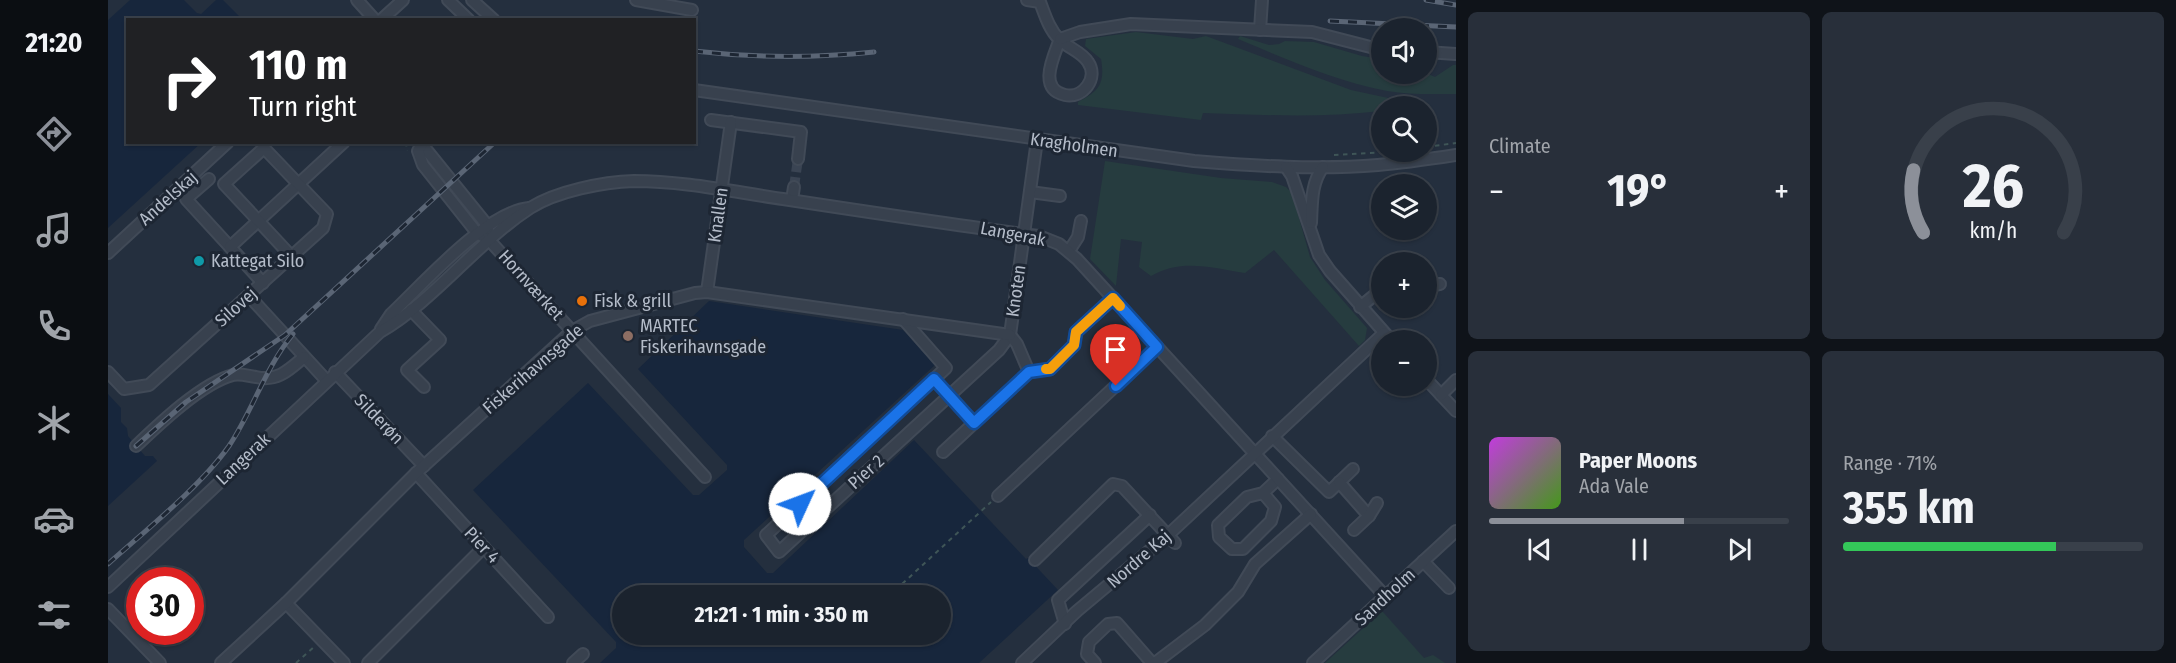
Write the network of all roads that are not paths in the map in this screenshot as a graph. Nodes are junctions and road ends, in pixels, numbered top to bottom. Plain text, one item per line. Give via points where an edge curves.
1 (357, 0) edge
2 (403, 0) edge
3 (448, 0) edge
4 (472, 0) edge
5 (636, 0) edge
6 (1027, 0) edge
7 (1262, 0) edge
8 (665, 3) edge
9 (692, 10) dead end
10 (381, 18) edge
11 (383, 18) edge
12 (467, 18) edge
13 (492, 18) edge
14 (1260, 30) junction
15 (1059, 39) junction
16 (1371, 47) edge
17 (1437, 53) edge
18 (1456, 54) edge
19 (696, 90) edge
20 (711, 120) dead end
21 (731, 122) junction
22 (1037, 140) junction
23 (226, 144) edge
24 (343, 144) edge
25 (422, 144) edge
26 (423, 144) edge
27 (1456, 155) edge
28 (798, 159) tunnel mouth
29 (1286, 167) junction
30 (1323, 167) junction
31 (209, 179) dead end
32 (299, 184) junction
33 (794, 187) tunnel mouth
34 (721, 190) junction
35 (1030, 192) junction
36 (1060, 196) dead end
37 (792, 200) junction
38 (530, 208) junction
39 (259, 221) junction
40 (1081, 221) dead end
41 (487, 225) junction
42 (1311, 229) junction
43 (477, 233) junction
44 (1024, 234) junction
45 (489, 240) junction
46 (230, 247) junction
47 (1069, 251) junction
48 (108, 253) edge
49 (292, 256) junction
50 (263, 283) junction
51 (1437, 284) edge
52 (1440, 284) dead end
53 (707, 292) junction
54 (249, 296) junction
55 (1113, 298) junction
56 (1371, 298) edge
57 (1360, 307) junction
58 (411, 310) junction
59 (903, 319) junction
60 (1381, 330) edge
61 (572, 331) junction
62 (380, 332) junction
63 (1010, 335) junction
64 (1157, 347) junction
65 (1371, 352) edge
66 (304, 357) junction
67 (108, 372) edge
68 (335, 372) junction
69 (1029, 372) junction
70 (934, 379) junction
71 (326, 380) junction
72 (1456, 380) edge
73 (424, 387) dead end
74 (1437, 390) edge
75 (1441, 394) junction
76 (950, 395) junction
77 (1456, 411) edge
78 (974, 423) junction
79 (1272, 436) junction
80 (136, 446) dead end
81 (943, 452) dead end
82 (1255, 453) junction
83 (420, 469) junction
84 (1353, 469) dead end
85 (705, 477) dead end
86 (1278, 479) junction
87 (1339, 482) junction
88 (1263, 493) junction
89 (998, 496) road end
90 (1377, 503) dead end
91 (1311, 514) junction
92 (1150, 515) junction
93 (1369, 516) junction
94 (1354, 530) dead end
95 (1456, 531) edge
96 (1172, 539) junction
97 (484, 547) junction
98 (1035, 560) dead end
99 (1423, 561) junction
100 (108, 587) edge
101 (1449, 588) dead end
102 (1385, 596) junction
103 (286, 603) junction
104 (108, 609) edge
105 (549, 618) dead end
106 (1065, 624) junction
107 (583, 654) dead end
108 (160, 663) edge
109 (221, 663) edge
110 (344, 663) edge
111 (368, 663) edge
112 (573, 663) edge
113 (1022, 663) edge
114 (1095, 663) edge
115 (1154, 663) edge
116 (1314, 663) edge

1 - 10 street
2 - 11 street
3 - 12 street
4 - 13 street
5 - 8 street
6 - 15 street via 1040,2 1048,25
7 - 14 street
8 - 9 street
14 - 15 street via 1131,24
14 - 16 street via 1318,33
15 - 15 street via 1088,61 1091,69 1089,85 1075,95 1059,93 1049,79
17 - 18 street
19 - 22 street, Kragholmen
20 - 21 street
21 - 28 street via 801,132
21 - 34 street, Knallen
22 - 29 street, Kragholmen via 1194,161
22 - 35 street, Knoten
23 - 48 street, Andelskaj
24 - 32 street
25 - 43 street, Hornværket via 418,151 423,165
26 - 41 street, Hornværket
27 - 30 street, Kragholmen via 1379,165
29 - 30 street, Kragholmen
29 - 42 street
30 - 42 street via 1312,196
31 - 46 street via 186,200
32 - 39 street
32 - 39 street via 264,148 224,184
32 - 49 street, Silovej via 327,214 323,228
33 - 37 street
34 - 37 street, Langerak
34 - 38 street, Langerak via 662,183 611,183 567,193
34 - 53 street, Knallen
35 - 36 street
35 - 44 street, Knoten
37 - 44 street, Langerak
38 - 41 street, Langerak via 518,209
38 - 45 street, Langerak
39 - 46 street
39 - 49 street
40 - 47 street via 1078,237
41 - 43 street, Langerak
41 - 45 street, Hornværket
42 - 57 street via 1319,255
43 - 45 street, Hornværket
43 - 62 street, Langerak via 391,314
44 - 47 street, Langerak via 1049,239
44 - 63 street, Knoten
45 - 58 street, Langerak
45 - 61 street, Hornværket
46 - 50 street
47 - 55 street, Langerak
49 - 50 street, Silovej
50 - 54 street, Silovej
51 - 52 street
53 - 59 street, Fiskerihavnsgade
53 - 61 street, Fiskerihavnsgade via 590,321
54 - 66 street
54 - 67 street, Silovej via 148,385 124,389
55 - 64 street, Langerak
55 - 69 street via 1076,332 1074,345 1050,369
56 - 57 street
57 - 60 street
58 - 62 street, Langerak
58 - 73 street via 441,340 407,370
59 - 63 street, Fiskerihavnsgade
59 - 70 street via 946,368
61 - 83 street, Fiskerihavnsgade
61 - 85 street, Hornværket
62 - 68 street, Langerak
63 - 69 street
63 - 76 street, Pier 2
64 - 82 street, Langerak
64 - 89 street
65 - 79 street, Nordre Kaj
66 - 71 street
66 - 80 street via 274,378 235,375 217,383 186,402
68 - 71 street, Langerak
68 - 83 street, Silderøn
69 - 78 street
70 - 76 street
70 - 76 street, Pier 2 via 766,535 779,552
71 - 100 street, Langerak
72 - 75 street
74 - 75 street
75 - 77 street
76 - 78 street
78 - 81 street
79 - 82 street, Nordre Kaj
79 - 87 street via 1329,492
82 - 86 street, Langerak
82 - 96 street, Nordre Kaj
83 - 97 street, Pier 4
83 - 103 street, Fiskerihavnsgade
84 - 87 street
86 - 88 street
86 - 91 street, Langerak
87 - 93 street
88 - 88 street via 1247,497 1218,525 1219,537 1232,549 1243,549 1271,521 1275,507
90 - 93 street
91 - 102 street, Langerak
91 - 115 street via 1255,564 1238,592 1205,625
92 - 96 street
92 - 98 street via 1122,486 1113,484
92 - 106 street via 1058,600
93 - 94 street
95 - 99 street, Sandholm
96 - 106 street, Nordre Kaj
97 - 105 street, Pier 4
97 - 111 street
99 - 101 street
99 - 102 street, Sandholm
102 - 116 street, Sandholm
103 - 109 street, Fiskerihavnsgade
103 - 110 street
104 - 108 street
106 - 113 street, Nordre Kaj
107 - 112 street
114 - 115 street via 1087,654 1089,642 1108,624 1117,623

